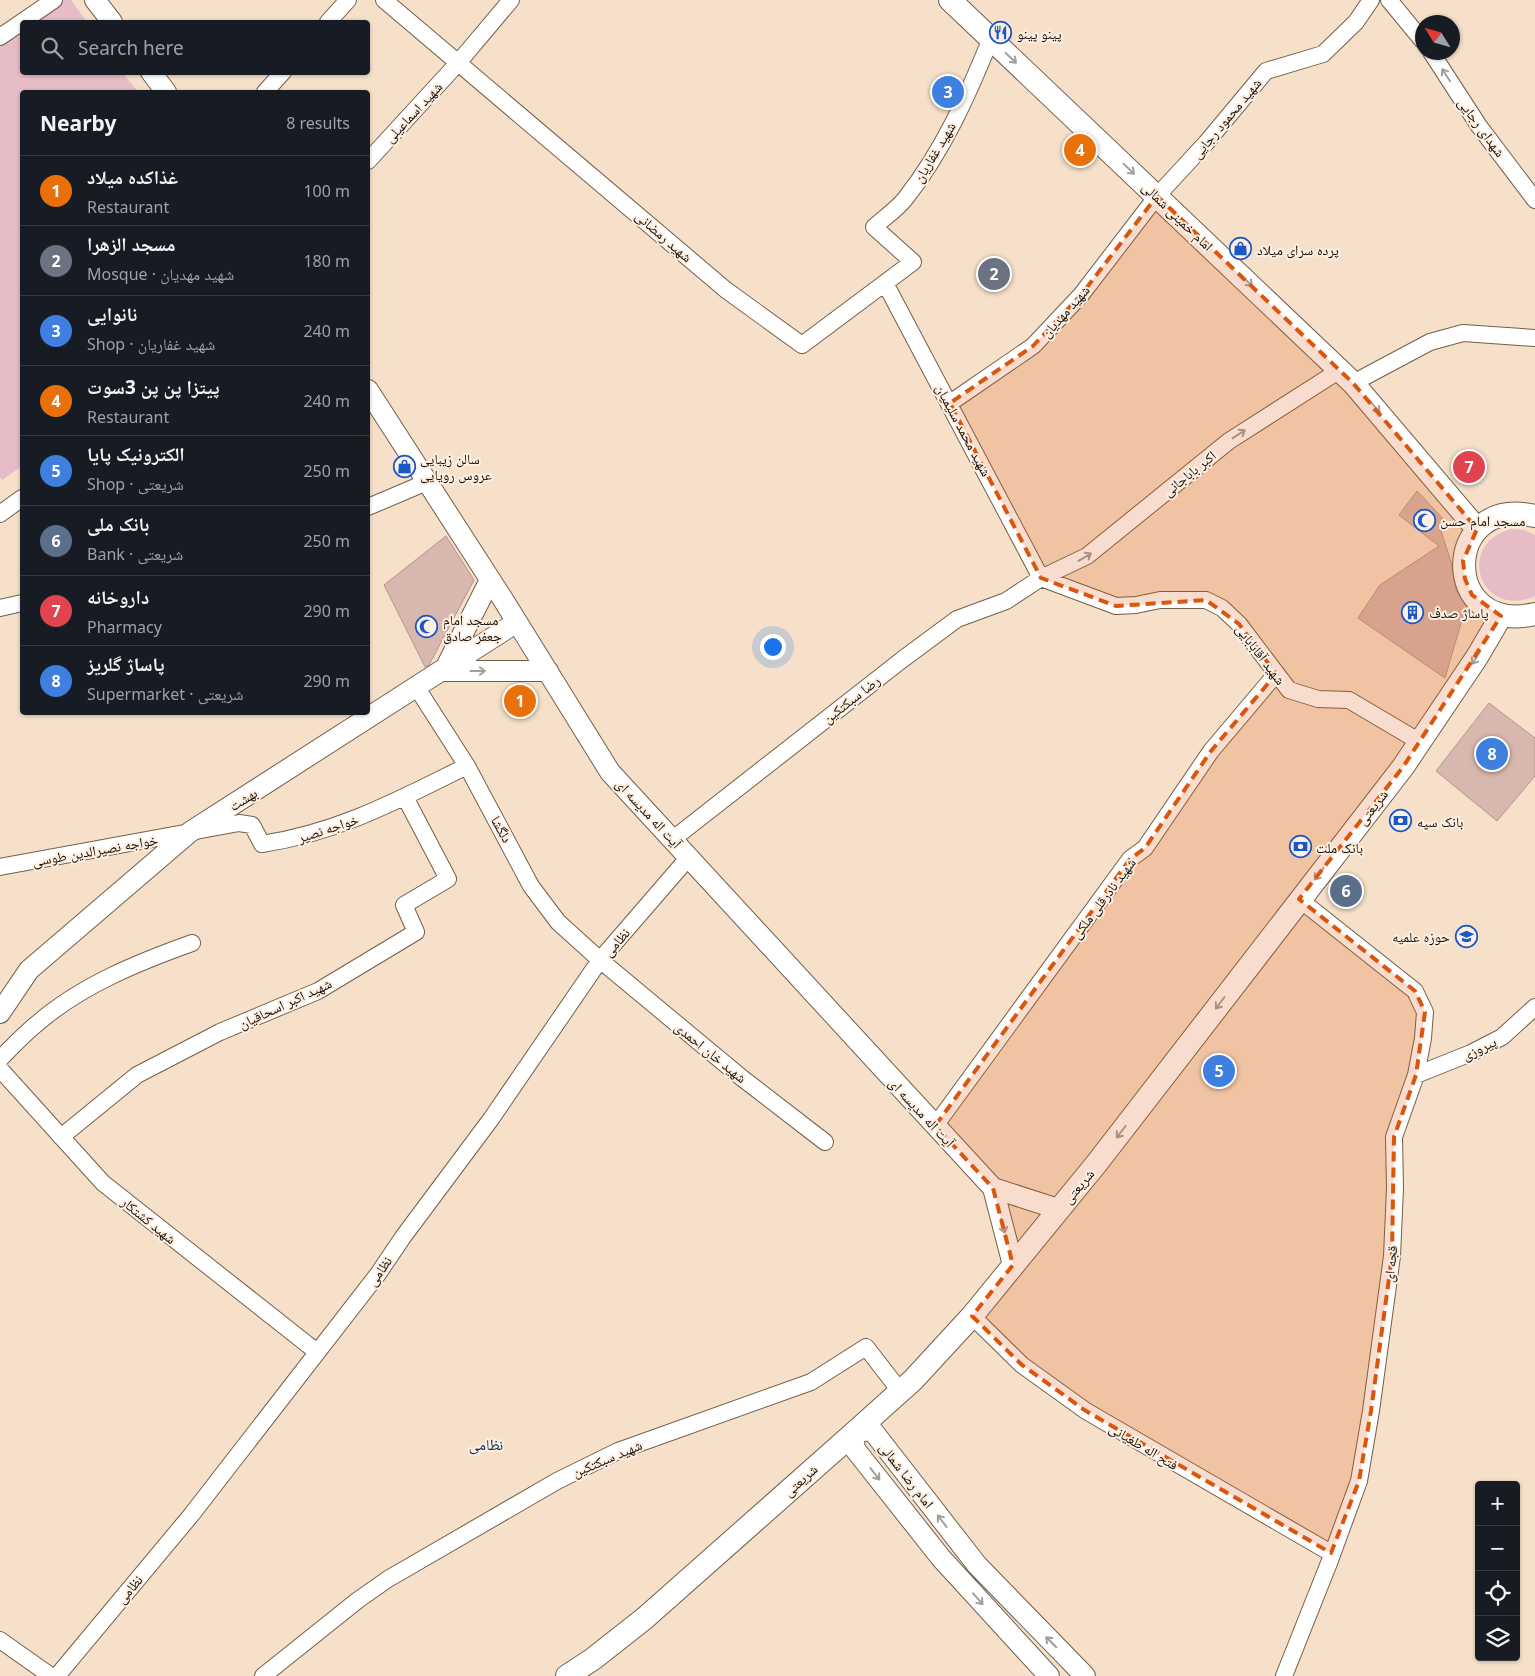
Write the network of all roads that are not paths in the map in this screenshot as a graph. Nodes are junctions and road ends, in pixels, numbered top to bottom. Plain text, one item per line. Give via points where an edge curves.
1 (54, 0) edge
2 (95, 0) edge
3 (348, 0) edge
4 (384, 0) edge
5 (512, 0) edge
6 (950, 0) edge
7 (1371, 0) edge
8 (1389, 0) edge
9 (25, 20) edge
10 (110, 20) edge
11 (330, 20) edge
12 (20, 23) edge
13 (1415, 32) edge
14 (0, 37) edge
15 (991, 38) junction
16 (1436, 60) edge
17 (458, 62) junction
18 (153, 75) edge
19 (280, 75) edge
20 (164, 90) edge
21 (267, 90) edge
22 (370, 159) edge
23 (1157, 196) junction
24 (1535, 200) edge
25 (874, 227) joint
26 (885, 283) junction
27 (1535, 338) edge
28 (1347, 376) junction
29 (370, 393) edge
30 (950, 403) junction
31 (427, 482) junction
32 (20, 499) edge
33 (370, 506) edge
34 (0, 514) edge
35 (1535, 516) edge
36 (1477, 529) junction
37 (1041, 578) junction
38 (490, 580) junction
39 (20, 603) edge
40 (0, 608) edge
41 (1535, 614) edge
42 (1501, 616) junction
43 (517, 622) junction
44 (444, 671) junction
45 (548, 671) junction
46 (1276, 674) junction
47 (417, 688) junction
48 (1420, 742) junction
49 (467, 766) junction
50 (405, 797) junction
51 (190, 832) junction
52 (673, 839) junction
53 (689, 857) junction
54 (0, 867) edge
55 (1299, 899) junction
56 (192, 944) dead end
57 (600, 960) junction
58 (1535, 1008) edge
59 (0, 1013) edge
60 (0, 1059) edge
61 (0, 1069) edge
62 (1416, 1075) junction
63 (935, 1126) junction
64 (61, 1137) junction
65 (825, 1142) dead end
66 (993, 1188) junction
67 (1058, 1209) junction
68 (1012, 1265) junction
69 (972, 1316) junction
70 (317, 1352) junction
71 (900, 1391) junction
72 (855, 1432) junction
73 (1331, 1554) junction
74 (0, 1640) edge
75 (52, 1676) edge
76 (57, 1676) edge
77 (263, 1676) edge
78 (567, 1676) edge
79 (1049, 1676) edge
80 (1085, 1676) edge
81 (1284, 1676) edge

1 - 9 street
2 - 10 street
3 - 11 street
4 - 17 street, شهید رمضانی
5 - 17 street, شهید اسماعیلی
6 - 15 main road, امام خمینی شمالی
7 - 23 street, شهید محمود رجایی via 1356,22 1323,54 1266,71
8 - 13 street
12 - 14 street
15 -> 23 main road, امام خمینی شمالی
15 - 25 street, شهید غفاریان via 933,159 904,201
24 -> 16 street, شهدای رجایی via 1479,126
17 - 22 street, شهید اسماعیلی
17 - 26 street, شهید رمضانی via 726,290 802,345
18 - 20 street
19 - 21 street
23 -> 28 main road, امام خمینی شمالی
23 - 30 street, شهید مهدیان via 1082,294 1032,346
25 - 26 street, شهید رمضانی via 913,262
26 - 30 street, شهید محمد سلیمیان
27 - 28 street, اکبر باباجانی via 1463,333 1430,342
28 -> 36 main road, امام خمینی شمالی
37 -> 28 street, اکبر باباجانی via 1087,556 1229,441
29 - 31 street, آیت اله مدیسه ای
30 - 37 street, شهید محمد سلیمیان
31 - 33 street
31 - 38 street, آیت اله مدیسه ای
32 - 34 street
35 - 36 main road via 1505,514 1490,519
36 - 42 main road via 1463,561 1465,579 1478,602
37 - 46 street, شهید آقابابایی via 1116,606 1160,600 1206,600 1222,608 1239,624
37 - 52 street, رضا سبکتکین via 1006,601 957,620
38 - 43 street, آیت اله مدیسه ای
38 - 44 street
39 - 40 street
41 - 42 main road via 1518,618
42 -> 48 main road, شریعتی
43 - 44 street, بهشت
43 - 45 street, آیت اله مدیسه ای
44 -> 45 street
44 - 47 street, بهشت
45 - 52 street, آیت اله مدیسه ای via 610,772
46 - 48 street, شهید آقابابایی via 1289,690 1318,699 1349,700
46 - 63 street, شهید نادرقلی ملکی via 1211,751 1145,848 1130,859
47 - 49 street, دلگشا
47 - 51 street, بهشت
48 -> 55 main road, شریعتی
49 - 50 street, خواجه نصیر
49 - 57 street, دلگشا via 531,886 558,922
50 - 51 street, خواجه نصیر via 343,825 298,839 262,844 252,825 238,822
50 - 64 street, شهید اکبر اسحاقیان via 448,879 404,905 416,932 318,991 220,1032 137,1075
51 - 54 street, خواجه نصیرالدین طوسی
51 - 59 street, بهشت via 29,970
52 - 53 street, آیت اله مدیسه ای
53 - 57 street, نظامی
53 - 63 street, آیت اله مدیسه ای
55 - 62 street, قجه ای via 1415,991 1425,1012
55 -> 67 main road, شریعتی via 1097,1163
56 - 60 street via 155,956 80,993 40,1020
57 - 65 street, شهید خان احمدی
57 - 70 street, نظامی via 491,1120
58 - 62 street, پیروزی via 1502,1037
61 - 64 street, شهید کشتکار
62 - 73 street, قجه ای via 1394,1138 1392,1256 1359,1481
63 - 66 street, آیت اله مدیسه ای
64 - 70 street, شهید کشتکار via 110,1188
66 - 67 street
66 -> 68 street
67 - 68 main road, شریعتی
68 - 69 main road, شریعتی
69 - 71 main road, شریعتی
69 - 73 street, فتح اله طغیانی via 1022,1365 1086,1411
70 - 76 street, نظامی via 192,1514
71 - 72 main road, شریعتی
71 - 77 street, شهید سبکتکین via 866,1347 811,1382 618,1451 388,1579
72 - 78 main road, شریعتی via 645,1618
72 -> 79 street, امام رضا شمالی via 854,1448 941,1558
80 -> 72 street, امام رضا شمالی via 977,1565 872,1430
73 - 81 street, قجه ای via 1330,1564
74 - 75 street

